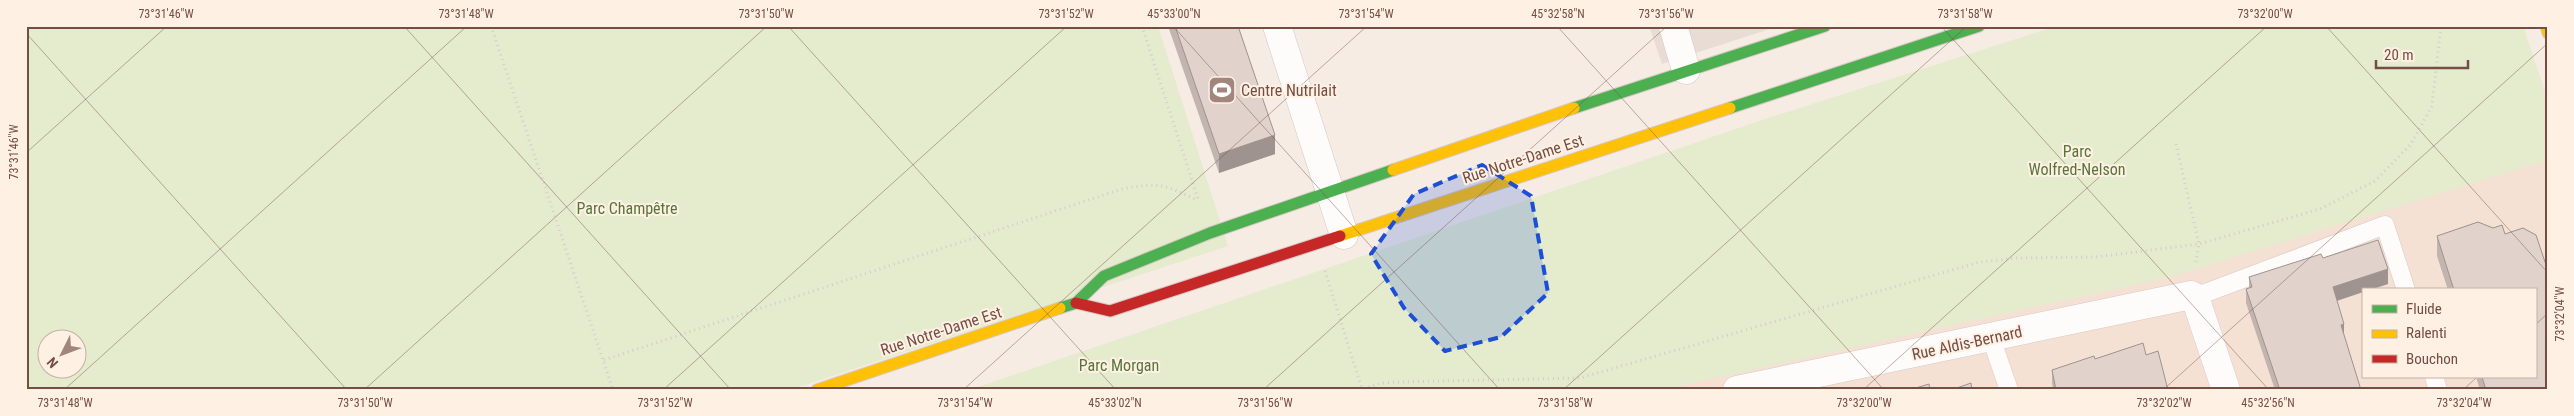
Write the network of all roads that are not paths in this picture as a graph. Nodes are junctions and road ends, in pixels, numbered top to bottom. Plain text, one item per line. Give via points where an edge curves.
1 (1278, 26) edge
2 (1673, 26) edge
3 (1825, 26) edge
4 (1979, 26) edge
5 (2546, 26) edge
6 (2548, 33) edge
7 (1686, 70) junction
8 (1330, 193) junction
9 (1344, 235) junction
10 (2405, 288) edge
11 (2195, 297) junction
12 (1076, 303) junction
13 (1991, 338) junction
14 (2434, 378) edge
15 (1801, 384) edge
16 (817, 390) edge
17 (1738, 390) edge
18 (2009, 390) edge
19 (2226, 390) edge
20 (2438, 390) edge

1 - 8 street
2 - 7 street
3 - 7 main road, Rue Notre-Dame Est
4 - 9 main road, Rue Notre-Dame Est
5 - 6 main road
7 - 8 main road, Rue Notre-Dame Est
8 - 9 street
8 - 12 main road, Rue Notre-Dame Est via 1210,233 1104,276
9 - 12 main road, Rue Notre-Dame Est via 1110,311
10 - 11 lane via 2385,225
11 - 13 street, Rue Aldis-Bernard via 2191,295
11 - 19 street
12 - 16 main road, Rue Notre-Dame Est
13 - 15 street, Rue Aldis-Bernard
13 - 18 lane
14 - 20 lane
15 - 17 street, Rue Aldis-Bernard

